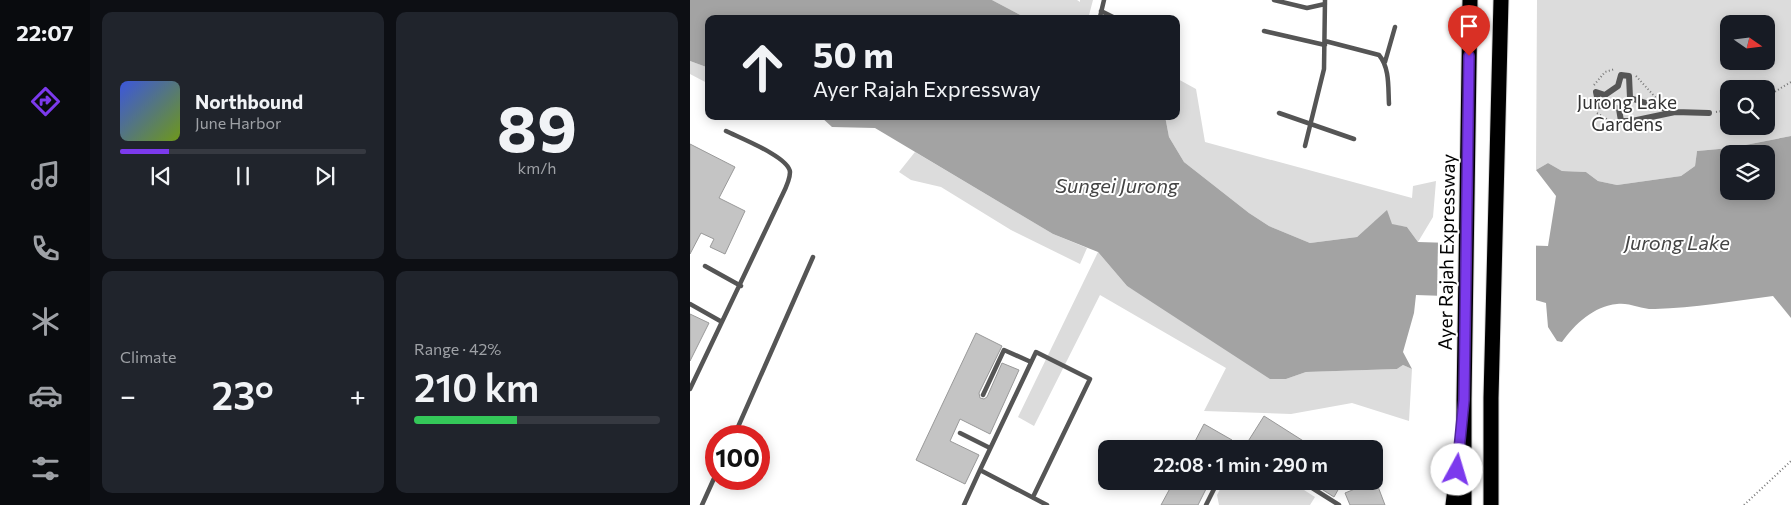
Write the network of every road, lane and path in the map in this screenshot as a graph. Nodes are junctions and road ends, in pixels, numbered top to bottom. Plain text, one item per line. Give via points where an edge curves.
1 (1104, 0) edge
2 (1274, 0) edge
3 (1470, 0) edge
4 (1501, 0) edge
5 (1325, 2) edge
6 (1104, 15) edge
7 (1395, 27) dead end
8 (1264, 30) dead end
9 (1325, 43) junction
10 (1385, 62) junction
11 (1791, 82) edge
12 (1775, 92) edge
13 (1389, 104) dead end
14 (1720, 111) edge
15 (1675, 112) junction
16 (1279, 113) dead end
17 (1709, 113) joint
18 (1310, 124) junction
19 (726, 131) dead end
20 (1354, 139) dead end
21 (1305, 146) dead end
22 (813, 257) dead end
23 (705, 266) dead end
24 (740, 286) junction
25 (690, 304) edge
26 (722, 322) junction
27 (1031, 362) junction
28 (692, 379) edge
29 (690, 389) edge
30 (983, 395) dead end
31 (1464, 400) junction
32 (739, 425) edge
33 (960, 433) dead end
34 (990, 448) junction
35 (1791, 461) edge
36 (980, 470) junction
37 (709, 490) edge
38 (1214, 490) edge
39 (1315, 490) edge
40 (1033, 497) junction
41 (702, 505) edge
42 (964, 505) edge
43 (1047, 505) edge
44 (1206, 505) edge
45 (1339, 505) edge
46 (1453, 505) edge
47 (1464, 505) edge
48 (1491, 505) edge
49 (1744, 505) edge

1 - 6 lane via 1101,14
2 - 5 lane via 1307,8
3 - 31 highway, Ayer Rajah Expressway
4 - 48 highway
5 - 9 lane
7 - 10 lane
8 - 9 lane
9 - 10 lane via 1379,55
9 - 18 lane via 1324,69
10 - 13 lane
11 - 12 path
14 - 17 path
15 - 15 street via 1630,98 1628,76 1622,75 1618,86 1605,94 1596,92 1599,106 1619,108 1622,120
15 - 17 street
16 - 18 lane
18 - 20 lane
18 - 21 lane
19 - 24 lane via 784,160 790,172
22 - 32 lane
23 - 24 lane
24 - 26 lane
25 - 26 lane
26 - 28 lane
27 - 30 lane via 1004,350
27 - 34 lane
27 - 40 lane via 1036,352 1090,379
28 - 29 lane
31 - 46 highway
31 - 47 highway, Ayer Rajah Expressway
33 - 34 lane
34 - 36 lane
35 - 49 path
36 - 40 lane
36 - 42 lane
37 - 41 lane
38 - 44 lane
39 - 45 lane
40 - 43 lane

